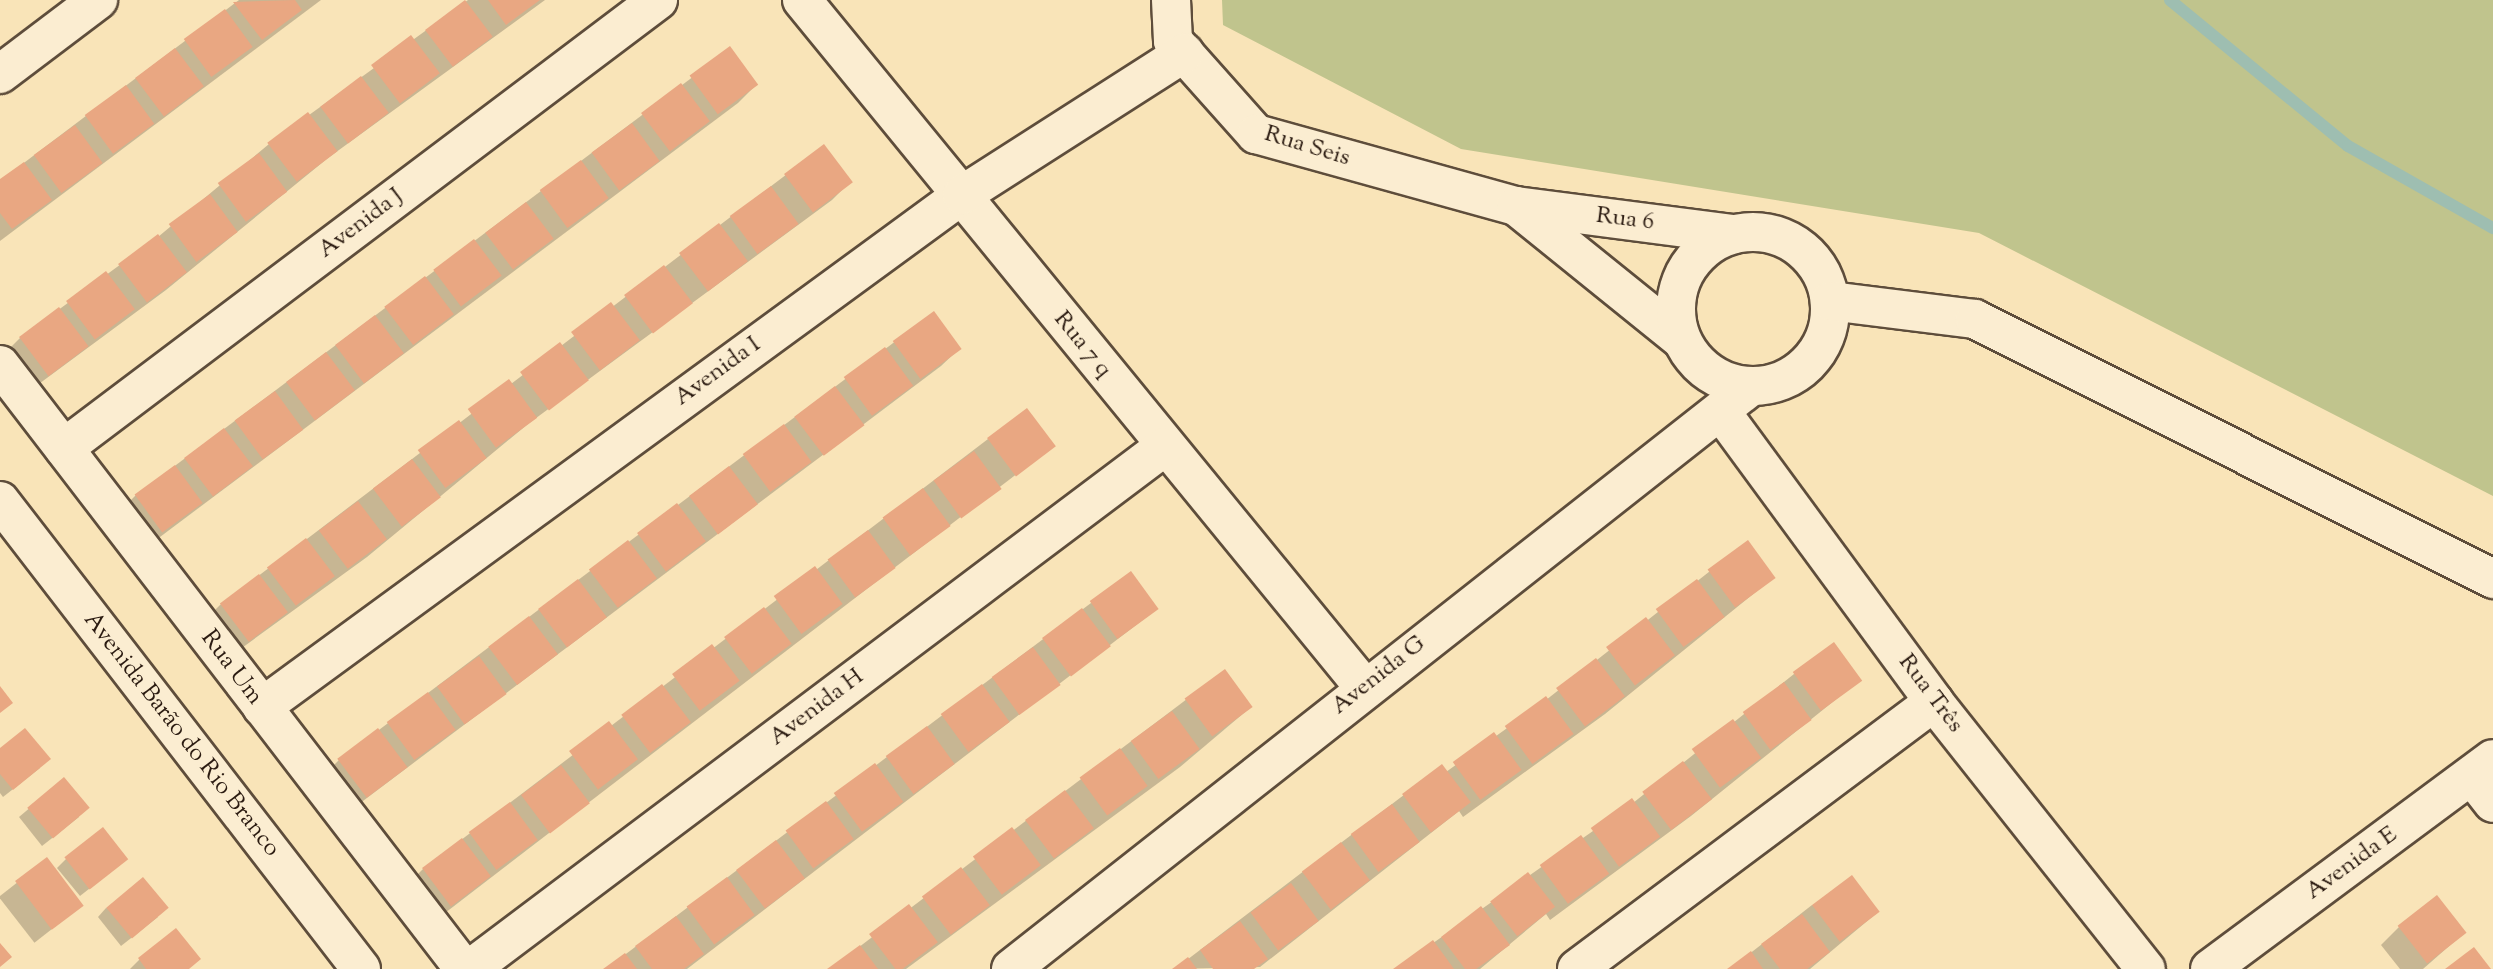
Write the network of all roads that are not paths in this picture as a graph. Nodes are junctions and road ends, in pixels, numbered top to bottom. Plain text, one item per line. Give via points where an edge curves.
1 (98, 0) edge
2 (658, 0) edge
3 (802, 0) edge
4 (1171, 0) edge
5 (1184, 53) junction
6 (0, 74) edge
7 (962, 195) junction
8 (1516, 206) junction
9 (1733, 234) junction
10 (1830, 301) junction
11 (1681, 339) junction
12 (0, 365) edge
13 (1750, 387) junction
14 (1722, 412) junction
15 (1164, 447) junction
16 (64, 448) junction
17 (0, 501) edge
18 (2493, 579) edge
19 (1364, 687) junction
20 (1934, 702) junction
21 (262, 707) junction
22 (2486, 779) edge
23 (361, 969) edge
24 (464, 969) edge
25 (470, 969) edge
26 (1011, 969) edge
27 (1577, 969) edge
28 (2146, 969) edge
29 (2210, 969) edge

1 - 6 street
2 - 16 street, Avenida J
3 - 7 street, Rua 7 q
4 - 5 street, Rua Seis via 1173,41
5 - 7 street, Avenida I
5 - 8 street, Rua Seis via 1256,135
7 - 15 street, Rua 7 q
7 - 21 street, Avenida I
8 - 9 street, Rua 6
8 - 11 street
9 - 10 street via 1777,236 1797,246 1825,280
9 - 11 street via 1696,256 1683,274 1676,295
10 - 13 street via 1829,324 1810,362 1782,380
10 - 18 street via 1975,319
11 - 13 street via 1708,373
12 - 16 street, Rua Um
13 - 14 street, Avenida G
14 - 19 street, Avenida G
14 - 20 street, Rua Três
15 - 19 street, Rua 7 q
15 - 25 street, Avenida H
16 - 21 street, Rua Um
17 - 23 street, Avenida Barão do Rio Branco
19 - 26 street, Avenida G
20 - 27 street
20 - 28 street, Rua Três
21 - 24 street, Rua Um
22 - 29 street, Avenida E

